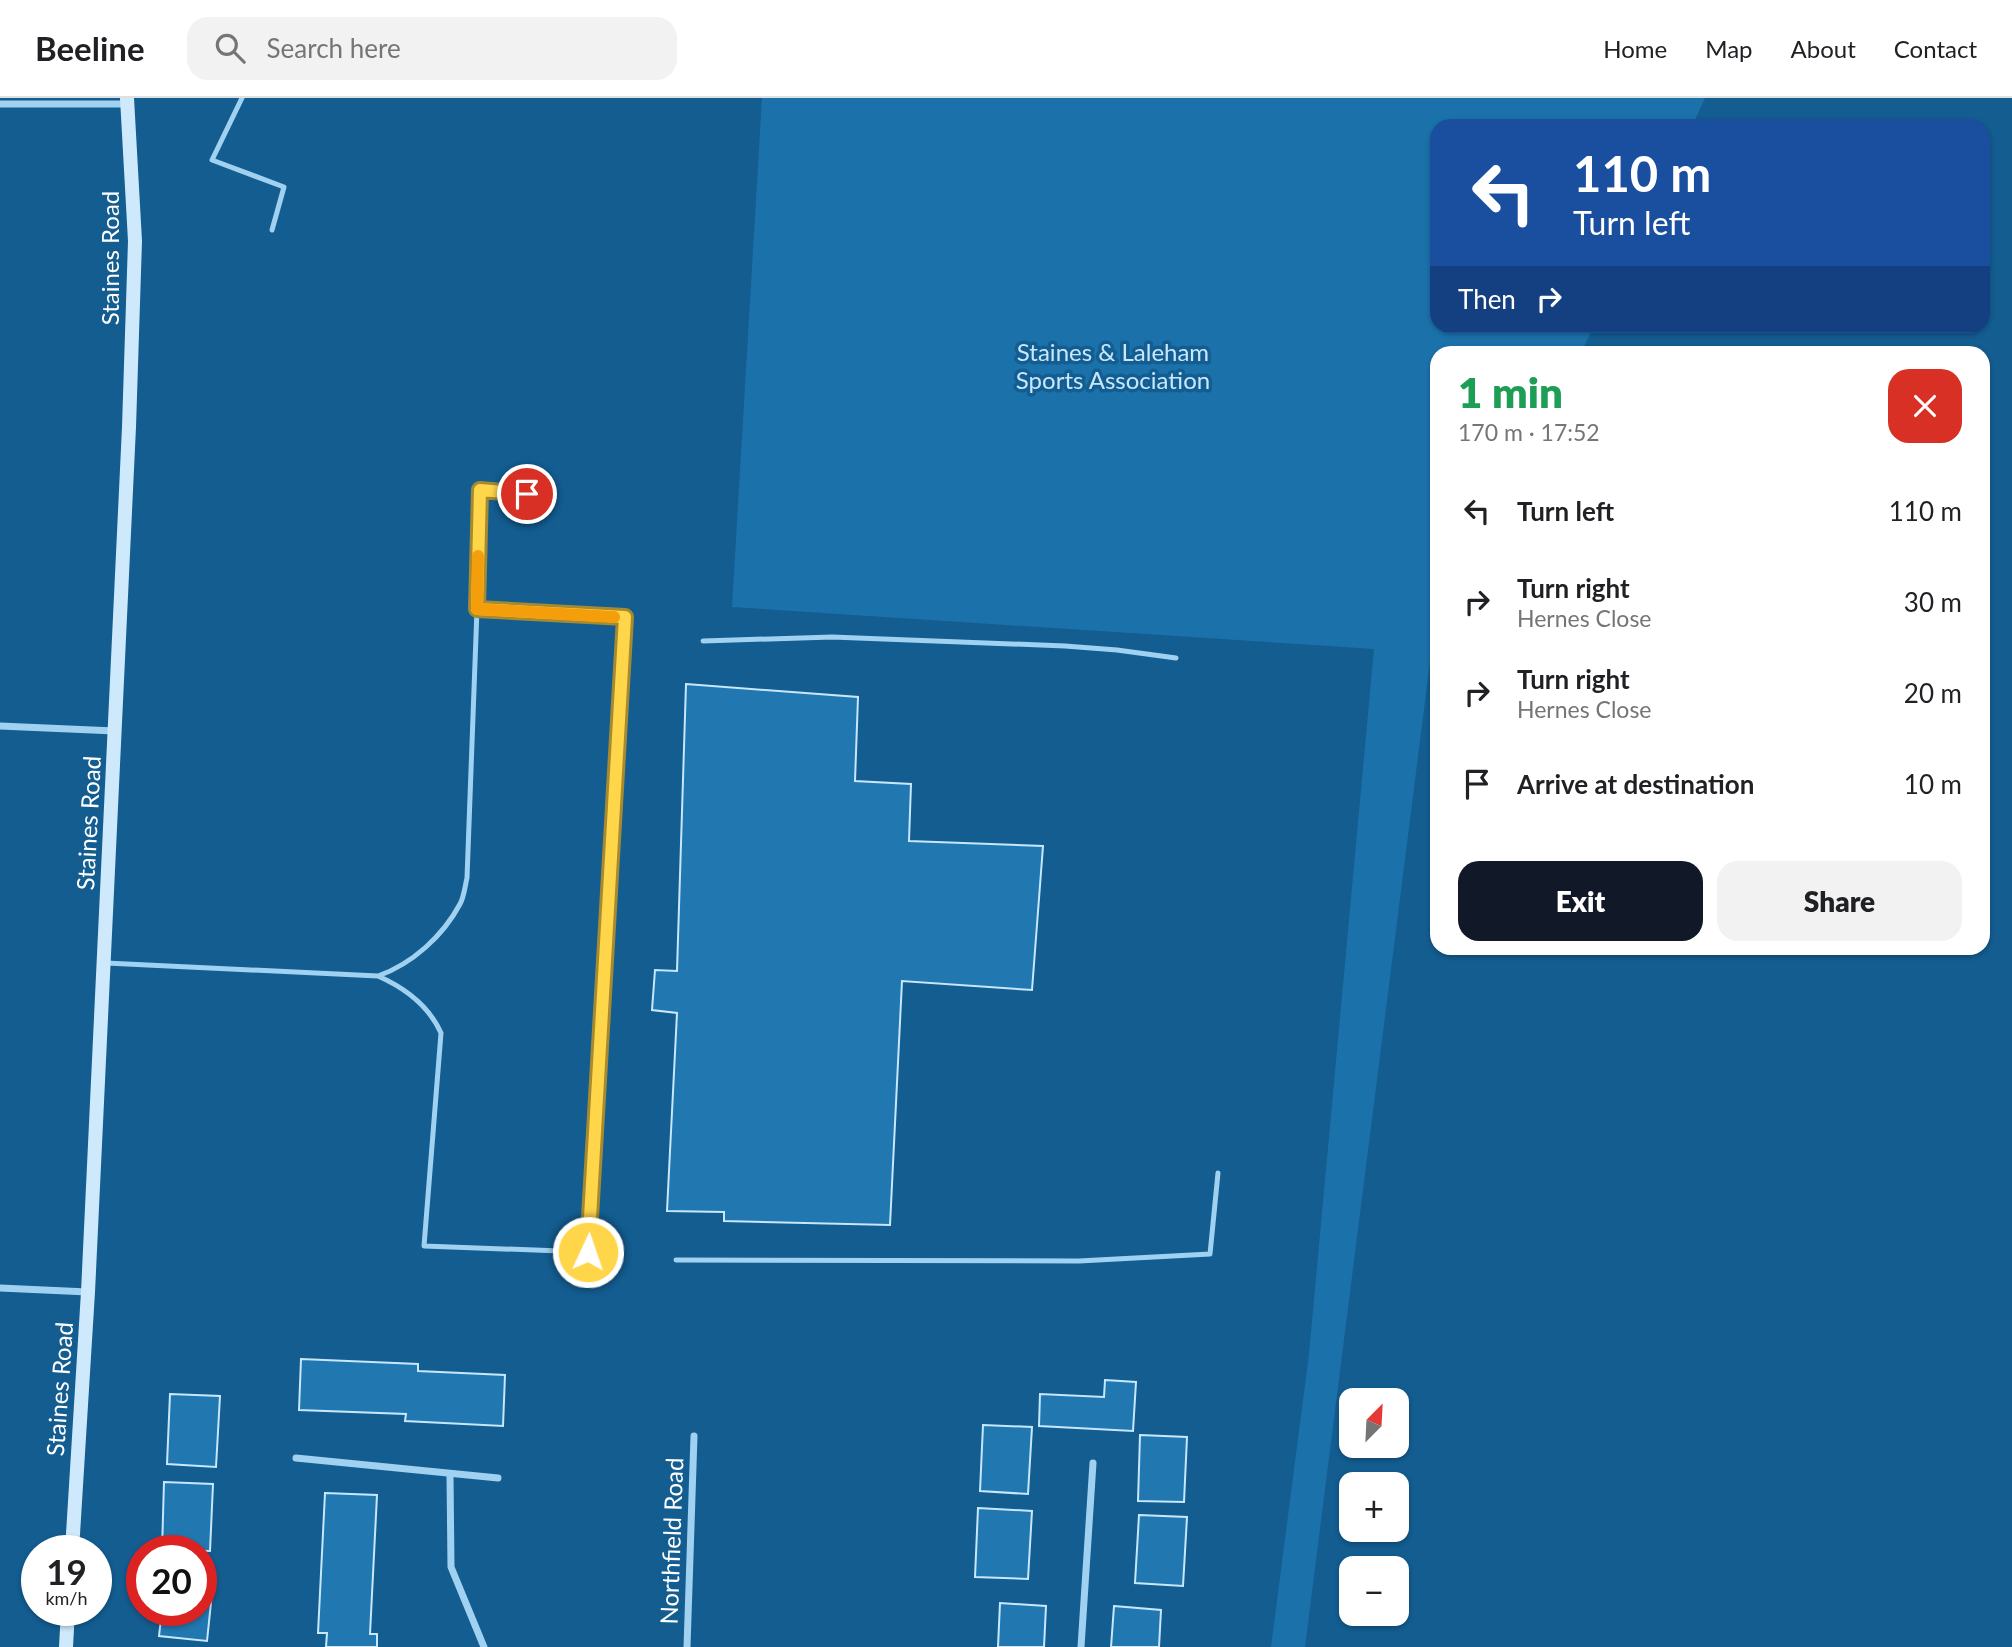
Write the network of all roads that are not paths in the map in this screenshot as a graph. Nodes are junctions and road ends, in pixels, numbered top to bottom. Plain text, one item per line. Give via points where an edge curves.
1 (242, 98) edge
2 (127, 101) edge
3 (0, 104) edge
4 (272, 230) dead end
5 (550, 496) dead end
6 (477, 609) junction
7 (703, 641) dead end
8 (1176, 658) dead end
9 (0, 726) edge
10 (115, 731) junction
11 (103, 963) junction
12 (378, 976) junction
13 (1217, 1173) dead end
14 (676, 1260) dead end
15 (0, 1288) edge
16 (88, 1292) junction
17 (694, 1436) dead end
18 (296, 1458) dead end
19 (1093, 1462) dead end
20 (450, 1475) junction
21 (498, 1478) dead end
22 (73, 1535) edge
23 (67, 1626) edge
24 (66, 1647) edge
25 (484, 1647) edge
26 (687, 1647) edge
27 (1081, 1647) edge

1 - 4 lane via 212,160 284,187
2 - 3 street
2 - 10 main road, Staines Road via 135,241
5 - 6 lane via 480,490
6 - 12 lane via 467,878 461,902 416,956
6 - 12 lane via 625,617 588,1252 424,1246 441,1033 418,1000
7 - 8 lane via 832,637 1078,647
9 - 10 street
10 - 11 main road, Staines Road
11 - 12 lane
11 - 16 main road, Staines Road
13 - 14 lane via 1210,1254 1079,1261
15 - 16 street
16 - 22 main road, Staines Road
17 - 26 street, Northfield Road
18 - 20 street
19 - 27 street
20 - 21 street
20 - 25 street via 451,1567
23 - 24 main road

